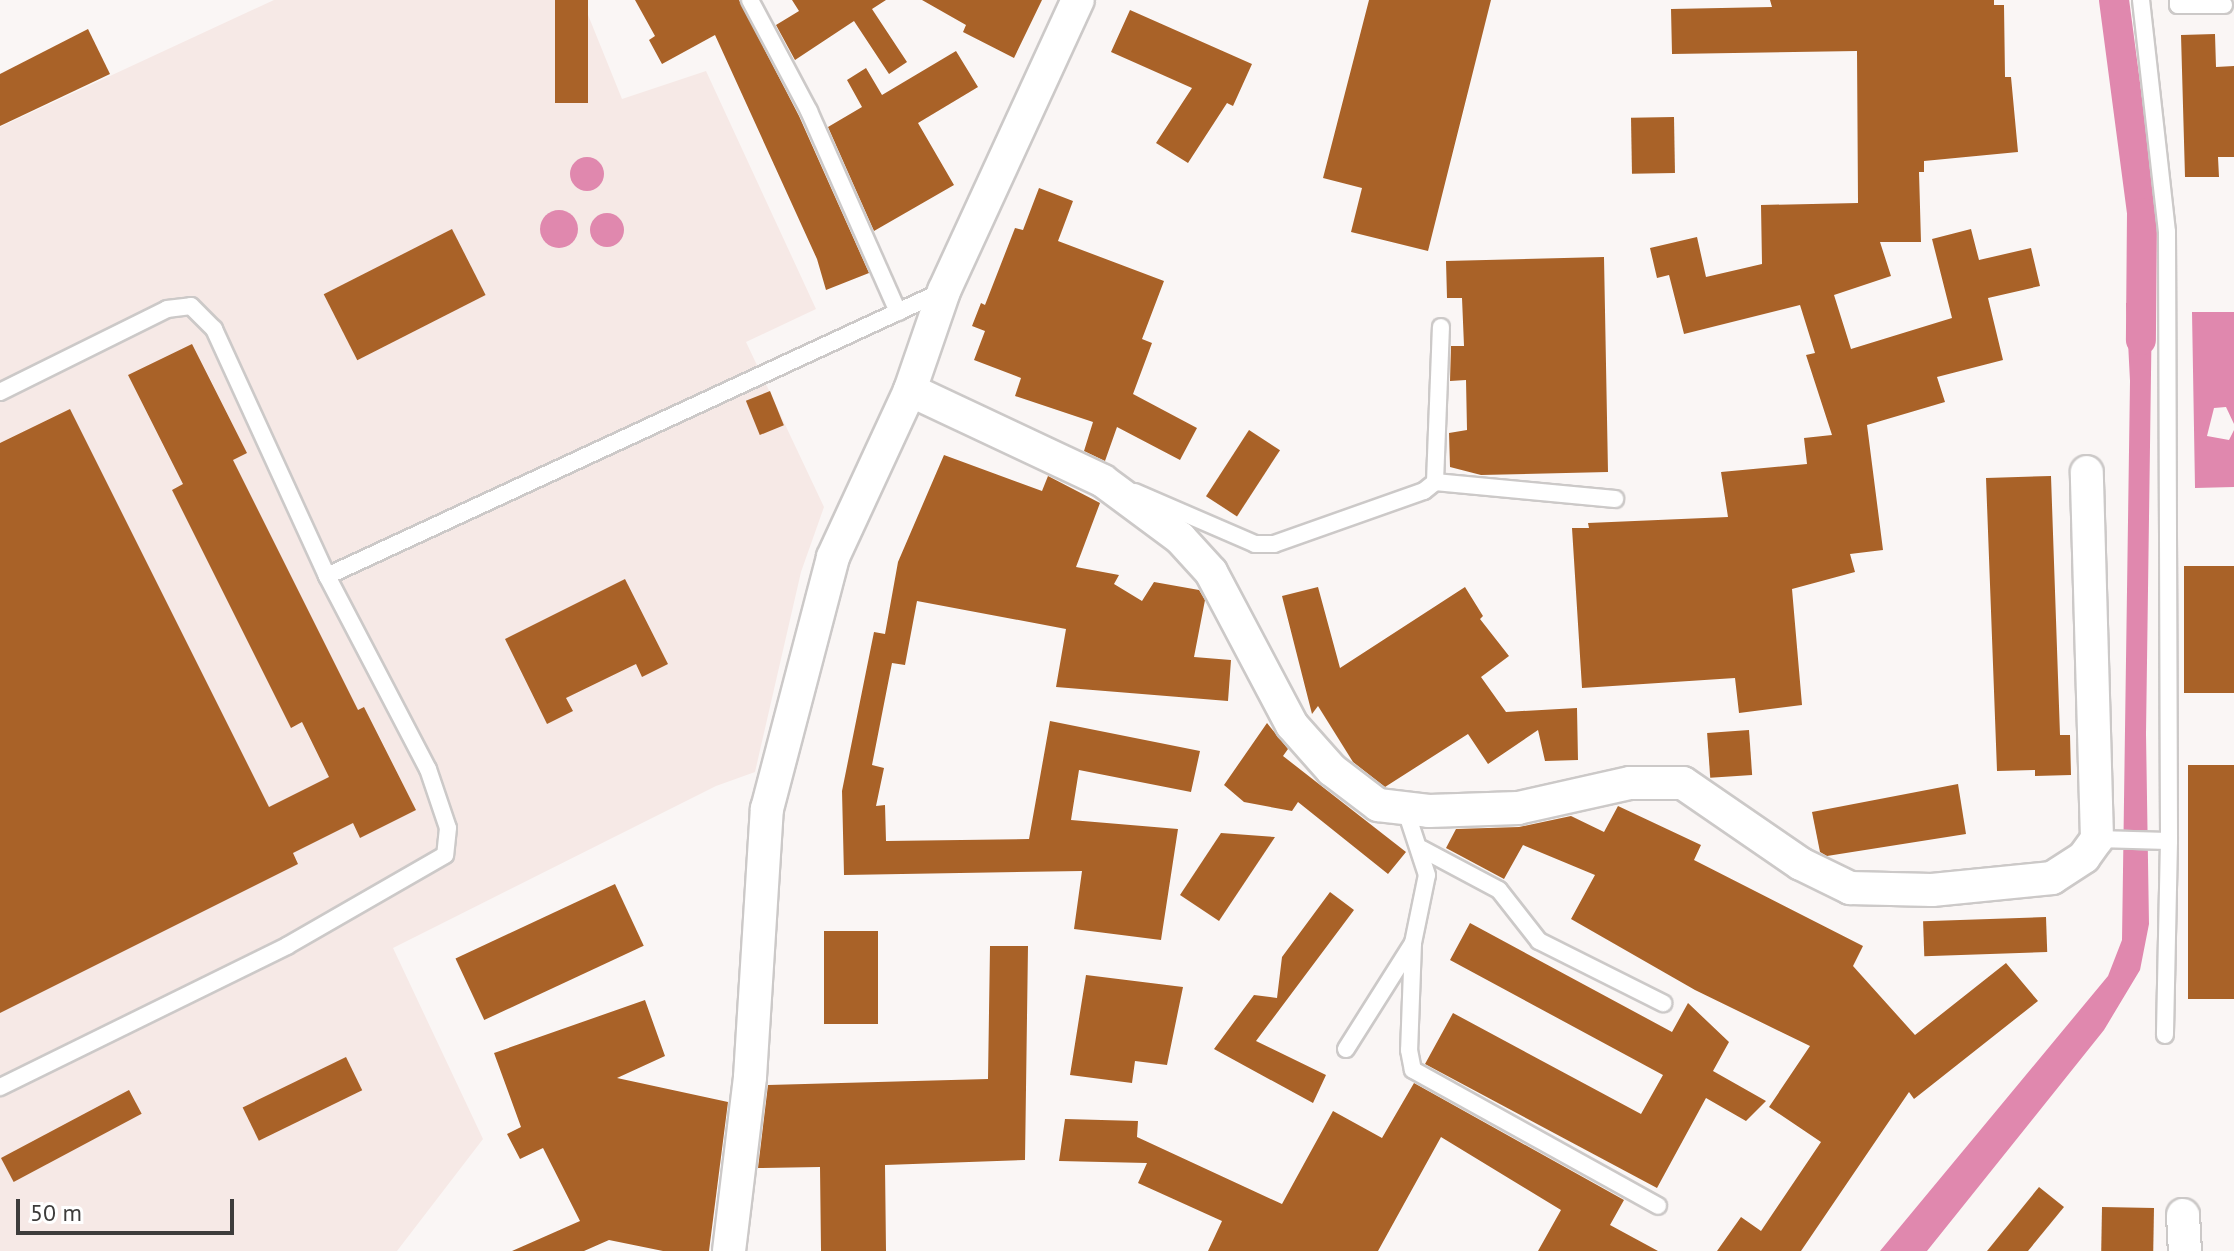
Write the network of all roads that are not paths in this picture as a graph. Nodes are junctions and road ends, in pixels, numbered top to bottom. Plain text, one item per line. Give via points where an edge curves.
1 (750, 0) edge
2 (1078, 0) edge
3 (2141, 0) edge
4 (2178, 0) edge
5 (2224, 5) dead end
6 (944, 291) junction
7 (898, 312) junction
8 (1441, 327) dead end
9 (910, 390) junction
10 (0, 392) edge
11 (2087, 472) dead end
12 (1103, 481) junction
13 (1435, 482) junction
14 (1615, 499) dead end
15 (327, 576) junction
16 (1405, 808) junction
17 (2108, 840) junction
18 (2161, 841) junction
19 (1422, 849) junction
20 (1413, 943) junction
21 (1663, 1003) dead end
22 (2165, 1035) dead end
23 (1346, 1049) dead end
24 (0, 1087) edge
25 (1658, 1206) dead end
26 (2183, 1215) dead end
27 (729, 1251) edge
28 (2185, 1251) edge

1 - 7 lane via 809,111
2 - 6 street
3 - 18 lane via 2167,232
4 - 5 lane via 2178,5
6 - 7 lane
6 - 9 street
7 - 15 lane
8 - 13 lane
9 - 12 street
9 - 27 street via 833,557 767,809 750,1077
10 - 15 lane via 167,309 191,306 214,329
11 - 17 street
12 - 13 lane via 1255,544 1274,544 1424,491
12 - 16 street via 1180,538 1211,572 1292,725 1332,770 1378,805
13 - 14 lane
15 - 24 lane via 428,769 448,828 445,855 287,946
16 - 17 street via 1518,808 1630,783 1683,783 1801,864 1850,888 1932,890 2052,878
16 - 19 lane
17 - 18 lane
18 - 22 lane
19 - 20 lane via 1427,875
19 - 21 lane via 1499,890 1539,941
20 - 23 lane
20 - 25 lane via 1413,1070
26 - 28 street

